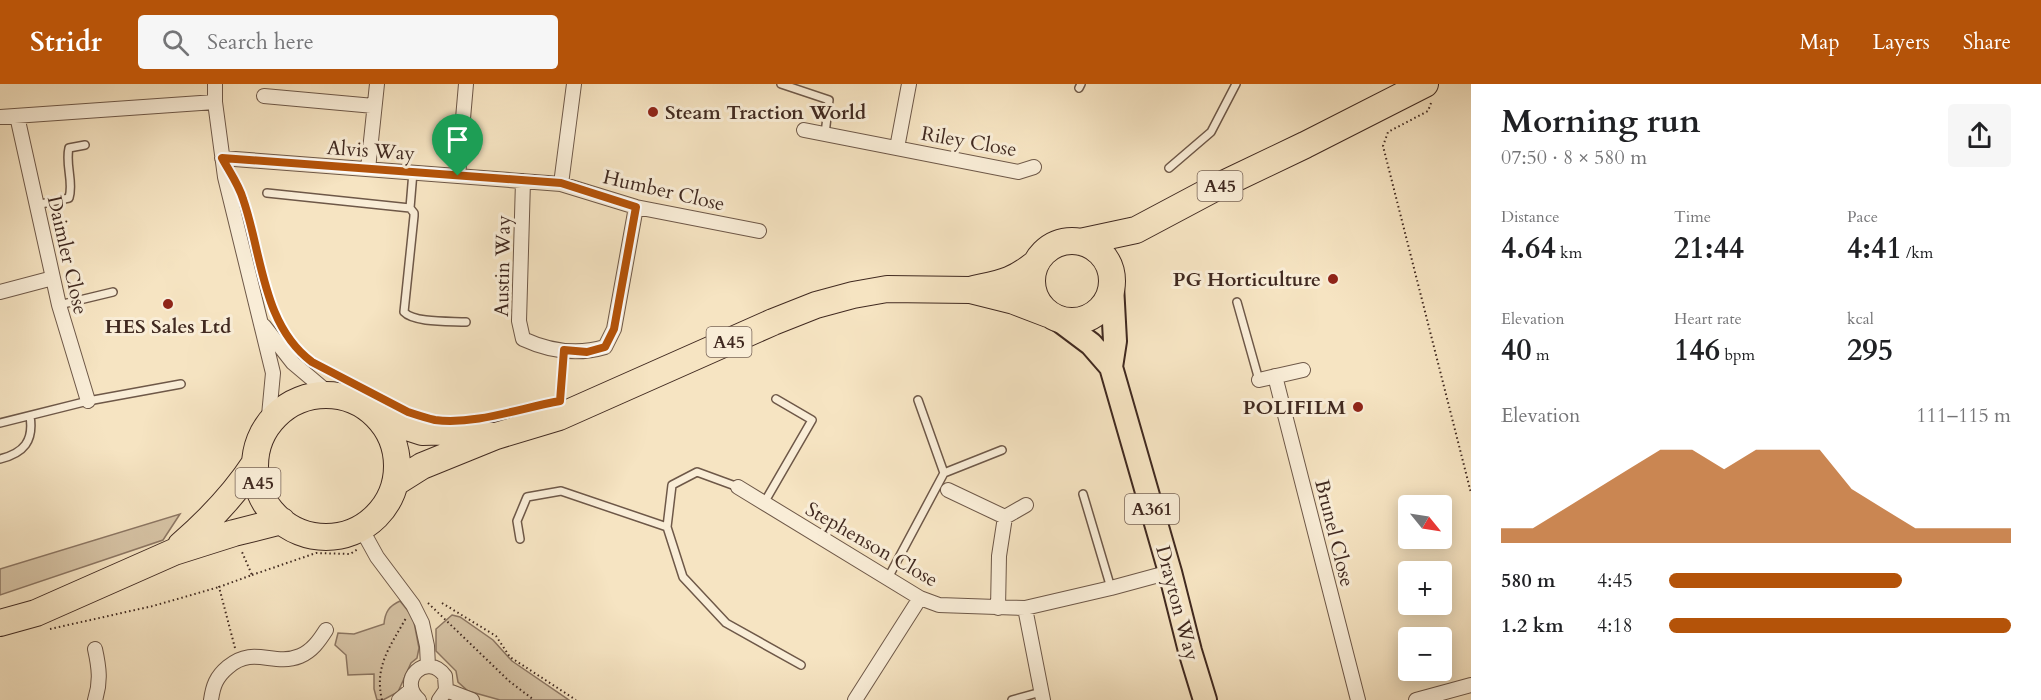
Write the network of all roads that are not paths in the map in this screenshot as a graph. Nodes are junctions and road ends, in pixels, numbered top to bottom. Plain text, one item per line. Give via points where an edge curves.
1 (215, 84) edge
2 (376, 84) edge
3 (466, 84) edge
4 (574, 84) edge
5 (781, 84) edge
6 (909, 84) edge
7 (1236, 84) edge
8 (1424, 85) edge
9 (264, 96) dead end
10 (215, 102) junction
11 (374, 106) junction
12 (17, 116) junction
13 (0, 117) edge
14 (804, 130) dead end
15 (825, 134) junction
16 (85, 145) dead end
17 (897, 148) junction
18 (222, 158) junction
19 (1034, 167) dead end
20 (1169, 168) dead end
21 (368, 169) junction
22 (413, 172) junction
23 (458, 176) junction
24 (523, 181) junction
25 (561, 183) junction
26 (267, 193) dead end
27 (36, 205) junction
28 (636, 207) junction
29 (410, 208) junction
30 (1136, 230) junction
31 (759, 231) dead end
32 (1080, 242) junction
33 (1036, 263) junction
34 (52, 278) junction
35 (1111, 278) junction
36 (970, 290) junction
37 (0, 292) edge
38 (113, 292) dead end
39 (1237, 302) dead end
40 (59, 305) junction
41 (1054, 317) junction
42 (261, 322) junction
43 (466, 322) dead end
44 (1112, 367) junction
45 (1303, 370) dead end
46 (1275, 376) junction
47 (1259, 380) joint
48 (181, 384) dead end
49 (331, 395) junction
50 (776, 399) dead end
51 (918, 400) dead end
52 (88, 401) junction
53 (385, 411) junction
54 (30, 416) junction
55 (0, 423) edge
56 (268, 426) junction
57 (496, 436) junction
58 (1002, 450) dead end
59 (0, 459) edge
60 (255, 463) junction
61 (944, 473) junction
62 (395, 483) junction
63 (738, 487) joint
64 (948, 490) dead end
65 (1083, 494) dead end
66 (764, 503) junction
67 (1026, 505) dead end
68 (1005, 517) junction
69 (282, 521) junction
70 (667, 527) junction
71 (365, 534) junction
72 (520, 539) dead end
73 (174, 552) junction
74 (1170, 572) junction
75 (888, 578) junction
76 (1111, 588) junction
77 (920, 598) junction
78 (998, 608) junction
79 (1025, 608) junction
80 (0, 623) edge
81 (326, 630) dead end
82 (95, 649) dead end
83 (428, 666) junction
84 (801, 666) dead end
85 (1471, 685) edge
86 (415, 695) edge
87 (443, 695) edge
88 (1042, 696) edge
89 (95, 700) edge
90 (211, 700) edge
91 (399, 700) edge
92 (472, 700) edge
93 (855, 700) edge
94 (1012, 700) edge
95 (1205, 700) edge
96 (1358, 700) edge
97 (1416, 700) edge

1 - 10 street
2 - 11 street
3 - 23 street
4 - 25 street
5 - 15 lane via 829,100
6 - 17 street, Riley Close
7 - 20 lane via 1212,132
8 - 30 highway, A45
9 - 11 street
10 - 12 street
10 - 18 street
11 - 21 street
12 - 13 street
12 - 27 street, Daimler Close
14 - 15 street, Riley Close
15 - 17 street, Riley Close
16 - 27 lane via 69,148 69,198
17 - 19 street, Riley Close via 1018,172
18 - 21 street, Alvis Way
18 - 42 street
21 - 22 street, Alvis Way
22 - 23 street, Alvis Way
22 - 29 lane
23 - 24 street, Alvis Way
24 - 25 street, Alvis Way
24 - 28 street, Austin Way via 519,321 523,339 540,347 587,352 605,347 614,329
25 - 28 street, Humber Close
26 - 29 lane
27 - 34 street, Daimler Close
28 - 31 street, Humber Close
29 - 43 lane via 414,216 404,312 417,319
30 - 32 highway, A45
30 - 35 highway, A45 via 1120,251
32 - 33 highway, A45 via 1054,245
32 - 35 highway via 1100,252
33 - 36 highway, A45 via 1021,276
33 - 41 highway via 1032,274 1034,296
34 - 37 street
34 - 40 street, Daimler Close
35 - 41 highway, A45 via 1106,302 1094,315 1071,322
35 - 44 main road, Drayton Way / A361 via 1115,341
36 - 41 highway, A45
36 - 57 highway, A45 via 887,289 816,305 559,417
38 - 40 lane
39 - 47 lane
40 - 52 street, Daimler Close
41 - 44 main road, Drayton Way / A361 via 1091,344
42 - 49 street via 293,363
42 - 56 street via 273,373
44 - 74 main road, Drayton Way / A361
45 - 46 street
46 - 47 street
46 - 96 street, Brunel Close
48 - 52 lane
49 - 53 highway, A45
49 - 56 highway, A45 via 295,402
50 - 66 lane via 812,420
51 - 61 lane
52 - 54 lane
53 - 57 highway, A45 via 422,432
53 - 62 highway via 397,460
54 - 55 lane
54 - 59 lane via 28,442 12,456
56 - 60 highway, A45
57 - 62 highway, A45 via 422,466
58 - 61 lane
60 - 69 highway, A45 via 262,495
60 - 73 highway, A45 via 211,520
61 - 75 lane
62 - 71 highway, A45 via 388,501
63 - 66 street, Stephenson Close
63 - 70 lane via 697,472 672,485
64 - 68 street
65 - 76 lane
66 - 75 street, Stephenson Close
67 - 68 street
68 - 78 street
69 - 71 highway, A45 via 300,532 321,537
69 - 73 highway, A45
70 - 72 lane via 561,491 527,496 517,520
70 - 84 lane via 683,577 726,623
71 - 83 street via 377,557 419,603
73 - 80 highway, A45 via 36,613
74 - 76 street, Stephenson Close
74 - 95 main road, Drayton Way / A361
75 - 77 street, Stephenson Close
76 - 79 street, Stephenson Close
77 - 78 street, Stephenson Close via 939,605
77 - 93 street
78 - 79 street, Stephenson Close
79 - 88 street
81 - 90 street via 310,651 298,657 238,659 219,674
82 - 89 street via 100,668
83 - 86 street via 411,679
83 - 87 street via 441,671 447,682
85 - 97 street
86 - 91 street
87 - 92 street
88 - 94 lane

